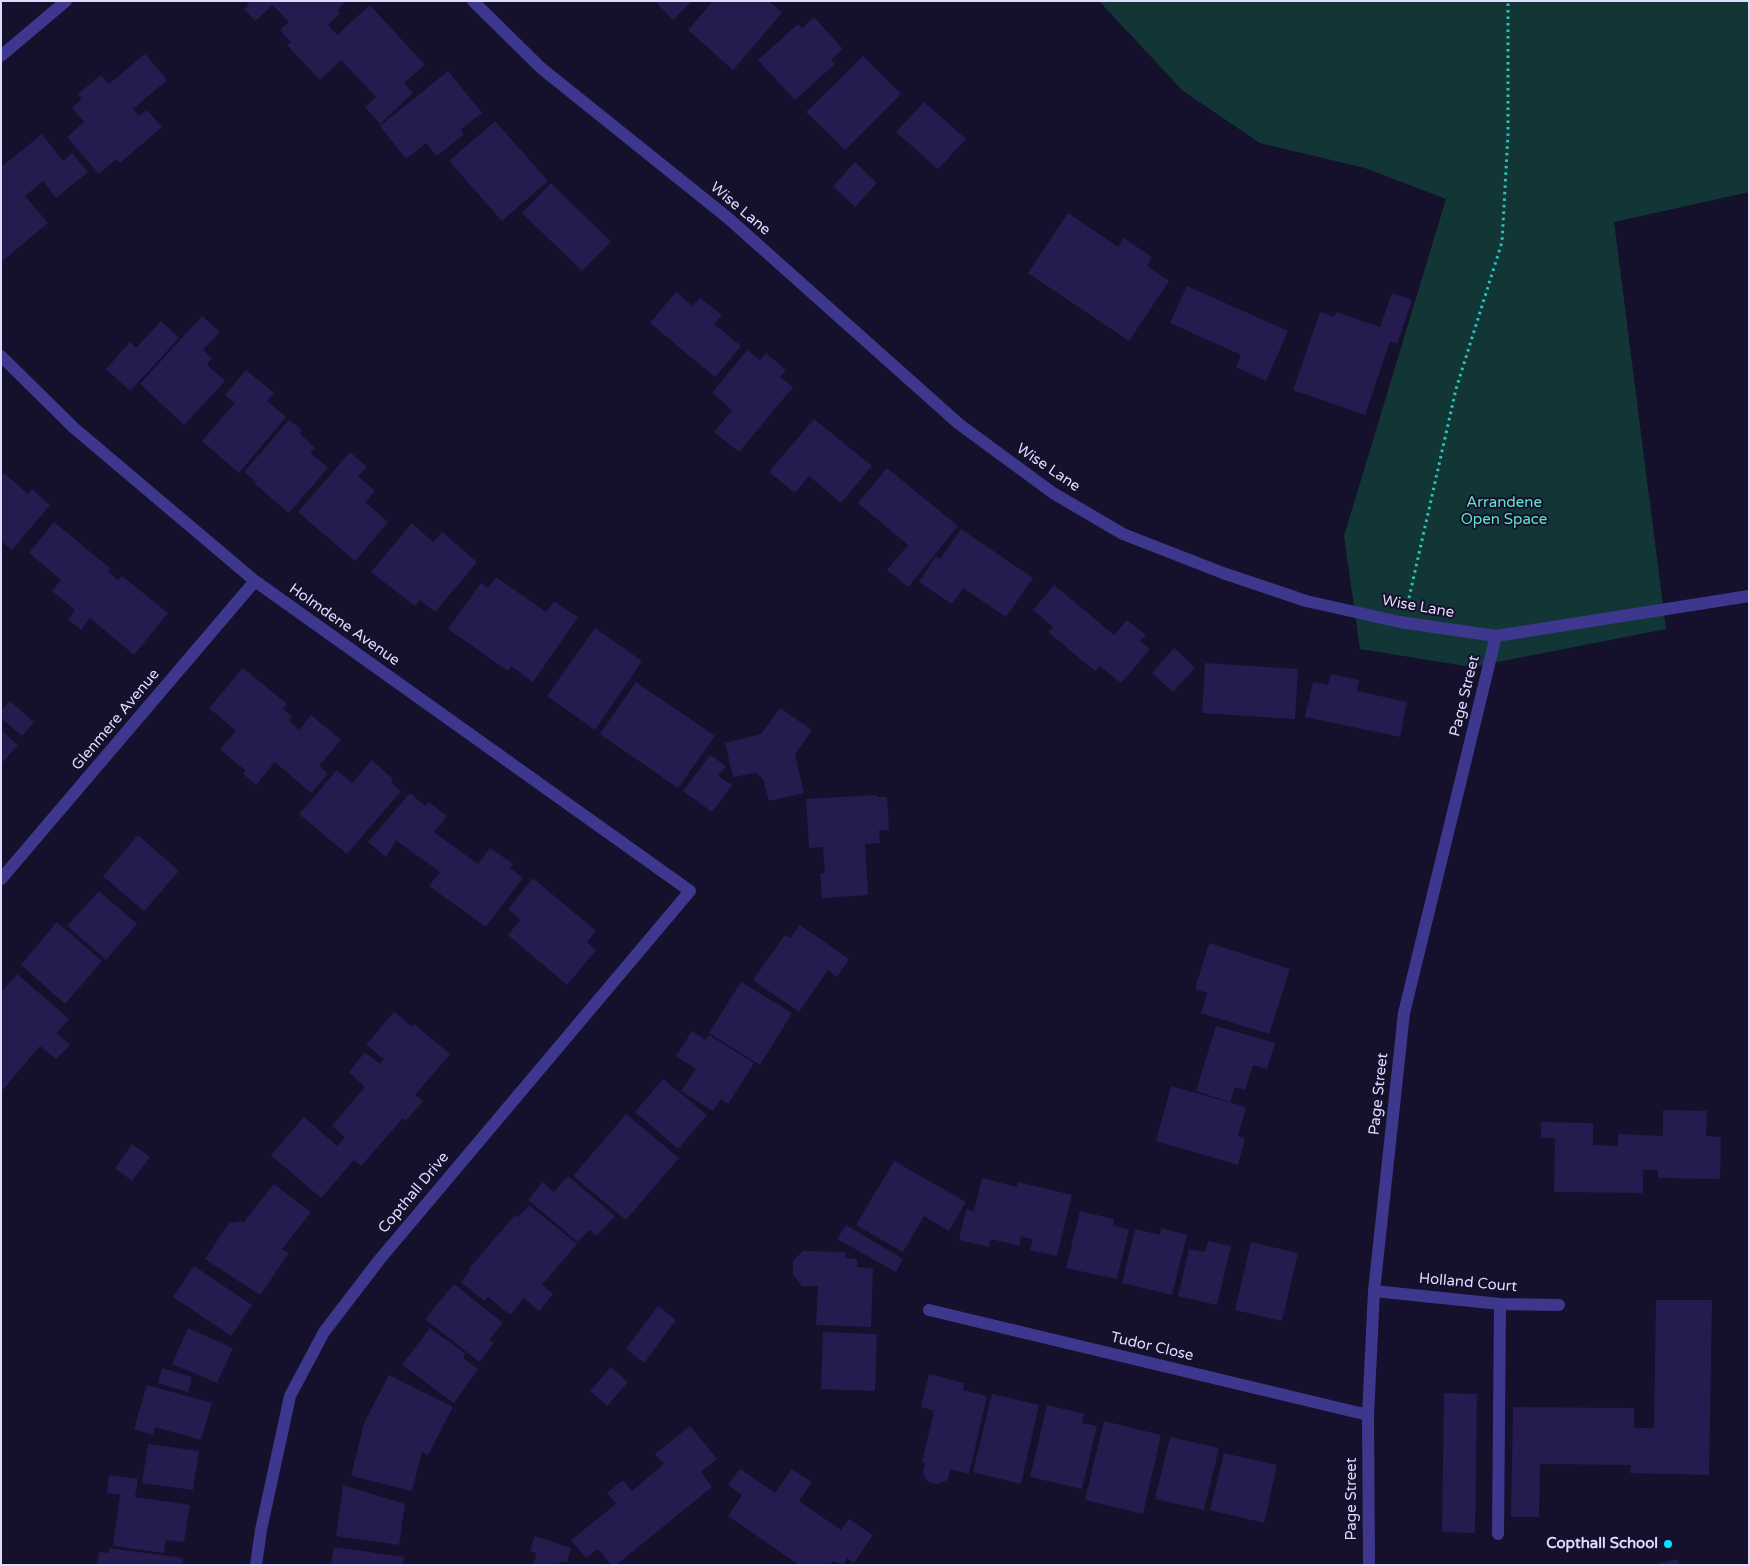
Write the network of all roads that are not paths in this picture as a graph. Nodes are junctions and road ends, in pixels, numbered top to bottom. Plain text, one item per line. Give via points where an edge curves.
1 (66, 1) edge
2 (473, 1) edge
3 (1, 56) edge
4 (1, 356) edge
5 (255, 582) junction
6 (1749, 596) edge
7 (1496, 636) junction
8 (1, 879) edge
9 (690, 890) joint
10 (1374, 1290) junction
11 (1500, 1304) junction
12 (1559, 1305) dead end
13 (929, 1310) dead end
14 (1368, 1415) junction
15 (1498, 1534) dead end
16 (256, 1565) edge
17 (1369, 1565) edge

1 - 3 street
2 - 7 street, Wise Lane via 541,68 728,218 959,424 1053,493 1123,534 1306,600 1400,622
4 - 5 street, Holmdene Avenue via 74,428
5 - 8 street, Glenmere Avenue
5 - 9 street, Holmdene Avenue
6 - 7 street, Wise Lane
7 - 10 street, Page Street via 1404,1013
9 - 16 street, Copthall Drive via 380,1259 324,1332 290,1396
10 - 11 street, Holland Court
10 - 14 street, Page Street
11 - 12 street, Holland Court
11 - 15 street
13 - 14 street, Tudor Close
14 - 17 street, Page Street

